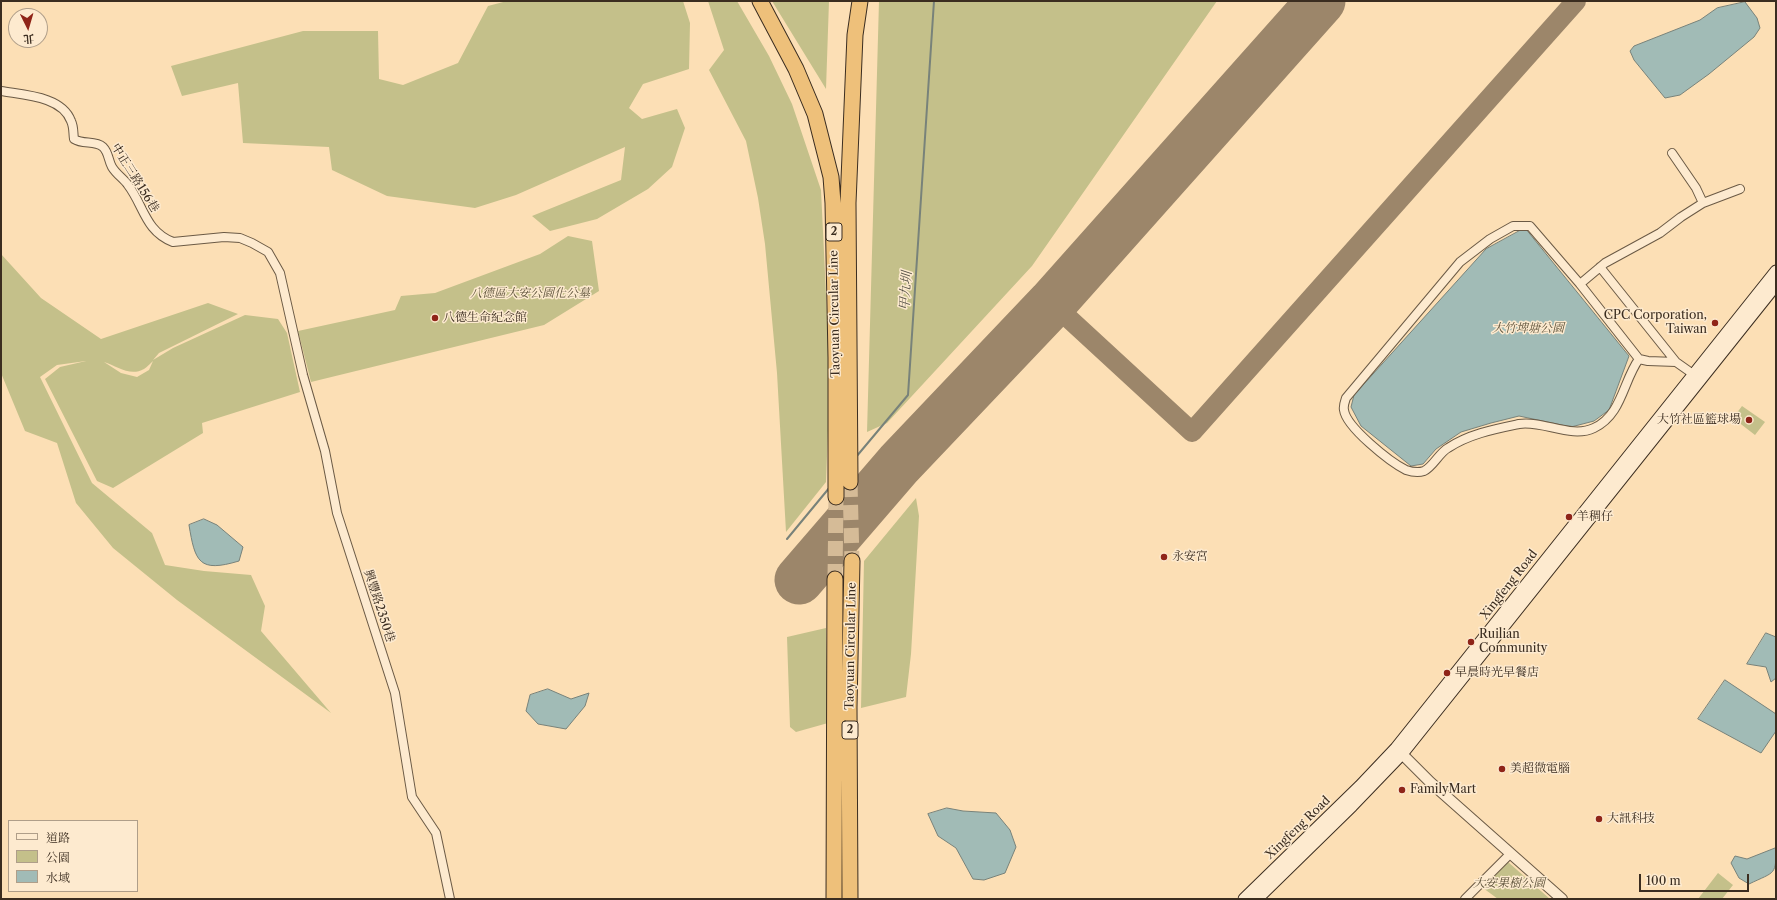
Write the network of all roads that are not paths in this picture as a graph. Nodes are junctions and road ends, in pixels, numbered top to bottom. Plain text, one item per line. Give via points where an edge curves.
1 (760, 1) edge
2 (853, 1) edge
3 (860, 1) edge
4 (855, 35) junction
5 (1, 92) edge
6 (1672, 153) dead end
7 (1740, 189) dead end
8 (1703, 203) junction
9 (1600, 267) junction
10 (1776, 270) edge
11 (1580, 284) junction
12 (1776, 285) edge
13 (289, 316) joint
14 (1639, 359) junction
15 (1676, 362) junction
16 (1693, 374) junction
17 (852, 561) tunnel mouth
18 (836, 579) tunnel mouth
19 (1399, 751) junction
20 (1510, 854) junction
21 (450, 899) edge
22 (834, 899) edge
23 (850, 899) edge
24 (1244, 899) edge
25 (1257, 899) edge
26 (1465, 899) edge
27 (1562, 899) edge

1 - 4 highway, Taoyuan Circular Line / 2 via 796,69 815,114 831,176 843,478 848,203
2 - 4 highway
3 - 4 highway
5 - 13 street, 中正三路156巷 via 37,97 57,105 66,112 74,128 74,139 103,147 112,167 129,186 143,215 165,239 173,242 240,238 268,252 280,273
6 - 8 street
7 - 8 street
8 - 9 street via 1660,233
9 - 11 street
9 - 15 street
10 - 16 main road, Xingfeng Road
11 - 14 street
11 - 14 street via 1530,226 1513,226 1490,239 1460,262 1346,398 1344,410 1353,426 1364,438 1407,470 1425,470 1447,449 1474,434 1521,424 1581,432 1593,429 1606,421 1618,404
12 - 19 main road, Xingfeng Road
13 - 21 street, 興豐路2350巷 via 325,451 337,513 395,693 412,797 436,833
14 - 15 street via 1648,362
15 - 16 street
16 - 19 main road, Xingfeng Road
17 - 23 highway, Taoyuan Circular Line / 2
18 - 22 highway, Taoyuan Circular Line / 2
19 - 20 street
19 - 24 main road, Xingfeng Road
19 - 25 main road, Xingfeng Road via 1352,806
20 - 26 street
20 - 27 street

